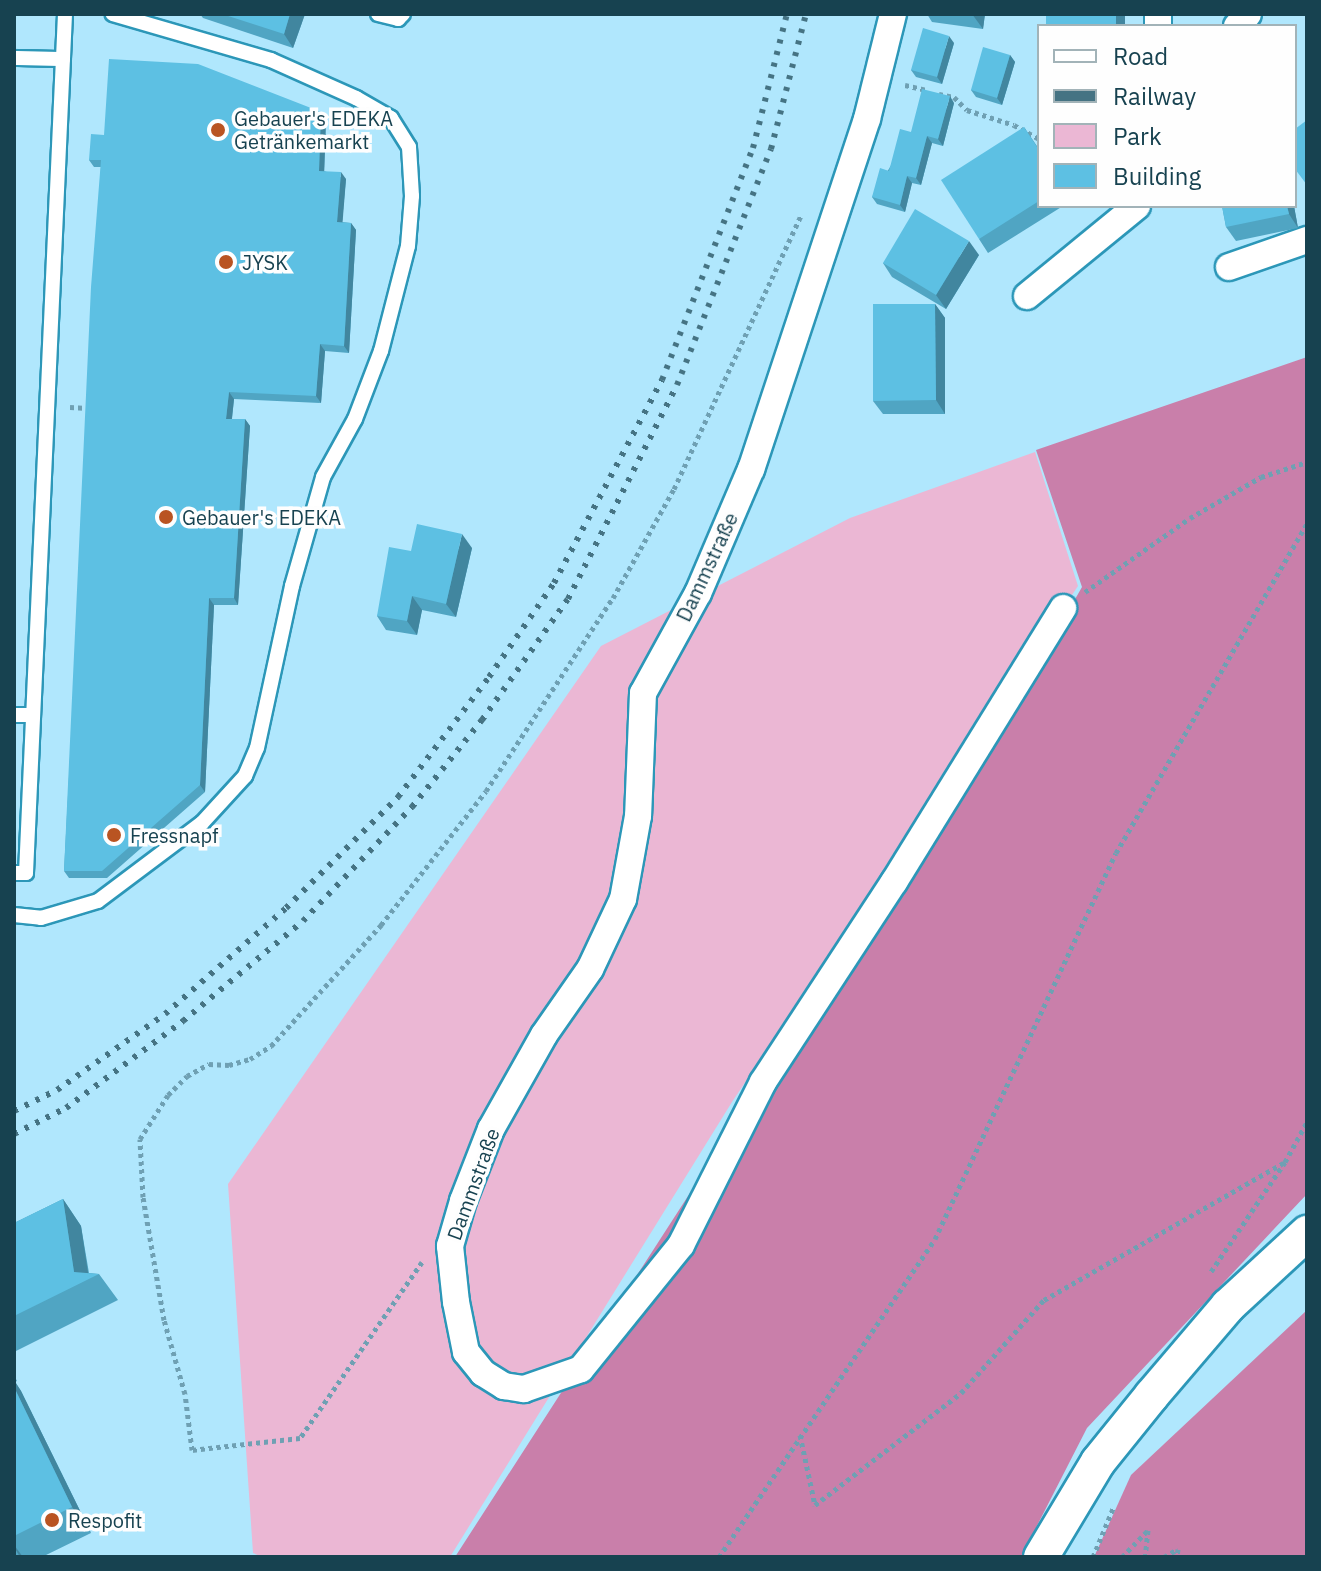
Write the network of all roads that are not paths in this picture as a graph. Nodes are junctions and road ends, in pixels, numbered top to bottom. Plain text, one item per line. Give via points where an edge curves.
1 (65, 14) edge
2 (113, 14) edge
3 (378, 14) edge
4 (403, 14) edge
5 (893, 14) edge
6 (14, 58) edge
7 (63, 59) junction
8 (1135, 208) edge
9 (1307, 240) edge
10 (1229, 267) dead end
11 (1027, 296) dead end
12 (1063, 608) road end
13 (14, 715) edge
14 (32, 715) junction
15 (14, 873) edge
16 (14, 915) edge
17 (1307, 1233) edge
18 (1041, 1557) edge

1 - 7 lane
2 - 16 lane via 271,60 391,118 409,147 408,246 381,351 355,419 323,477 292,586 257,748 245,776 202,823 98,901 41,918
3 - 4 lane via 398,19
5 - 12 street, Dammstraße via 867,119 751,469 698,593 643,693 638,816 623,899 590,969 544,1035 491,1129 463,1201 450,1246 456,1302 466,1352 483,1373 504,1386 524,1389 581,1369 681,1245 763,1082
6 - 7 lane
7 - 14 lane
8 - 11 street
9 - 10 street
13 - 14 lane
14 - 15 lane via 26,873
17 - 18 street via 1228,1306 1152,1395 1098,1462

